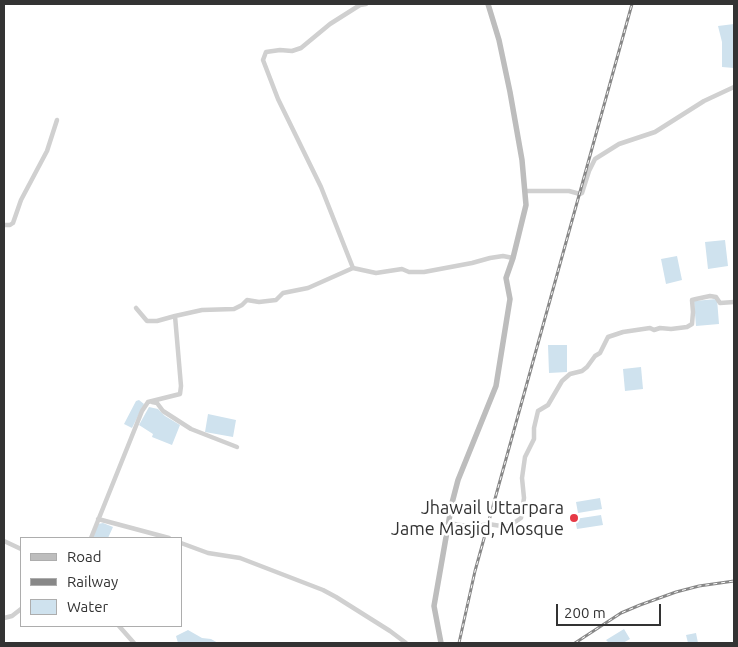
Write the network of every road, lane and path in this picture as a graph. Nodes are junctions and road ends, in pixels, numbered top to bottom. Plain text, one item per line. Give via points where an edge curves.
1 (366, 4) edge
2 (488, 4) edge
3 (734, 87) edge
4 (57, 120) dead end
5 (525, 191) junction
6 (4, 225) edge
7 (513, 258) junction
8 (353, 268) junction
9 (734, 302) edge
10 (136, 308) dead end
11 (175, 316) junction
12 (148, 402) junction
13 (237, 447) dead end
14 (98, 519) junction
15 (448, 523) junction
16 (91, 537) edge
17 (165, 537) edge
18 (4, 541) edge
19 (182, 542) edge
20 (20, 549) edge
21 (20, 610) edge
22 (4, 618) edge
23 (120, 627) edge
24 (134, 643) edge
25 (406, 643) edge
26 (441, 643) edge

1 - 8 street via 330,24 301,48 266,52 263,60
2 - 5 main road via 510,92
3 - 5 street via 704,101 655,132 620,144 595,159 582,193
4 - 6 street via 47,151 21,200 12,225
5 - 7 main road via 526,205
7 - 8 street via 490,258 424,272 402,269 376,273
7 - 15 main road via 506,278 510,299 496,386 458,480
8 - 11 street via 308,288 283,293 276,300 247,300 234,309 202,310
9 - 15 street via 720,303 710,296 692,300 692,324 687,327 671,330 650,328 608,337 587,368 570,374 562,381 548,405 538,411 534,439 524,457 522,518 508,527
10 - 11 street via 148,321 157,322
11 - 12 street via 180,394
12 - 13 street via 157,403 163,411 191,429
12 - 14 street
14 - 16 street
14 - 17 street
15 - 26 main road via 434,606
18 - 20 street
19 - 25 street via 208,553 240,558 322,590
21 - 22 street
23 - 24 street

